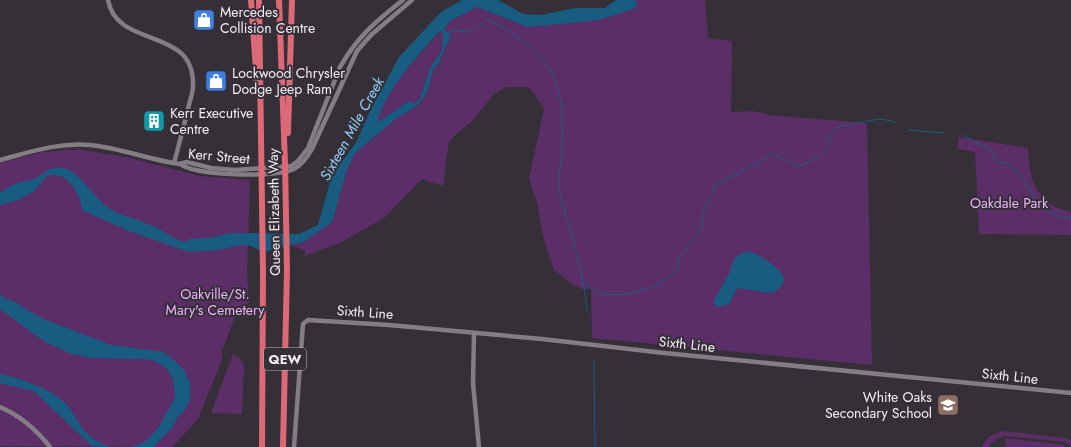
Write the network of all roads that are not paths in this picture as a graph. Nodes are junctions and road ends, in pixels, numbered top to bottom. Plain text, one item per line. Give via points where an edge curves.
1 (108, 0) edge
2 (251, 0) edge
3 (259, 0) edge
4 (279, 0) edge
5 (292, 0) edge
6 (402, 0) edge
7 (412, 0) edge
8 (261, 123) junction
9 (0, 160) edge
10 (174, 163) junction
11 (285, 163) junction
12 (180, 164) junction
13 (474, 333) junction
14 (1071, 393) edge
15 (0, 408) edge
16 (50, 447) edge
17 (262, 447) edge
18 (283, 447) edge
19 (294, 447) edge
20 (479, 447) edge

1 - 10 street via 113,15 125,27 175,47 189,65 193,87
2 - 8 highway
3 - 8 highway, Queen Elizabeth Way / QEW
4 - 11 highway, Queen Elizabeth Way / QEW
5 - 11 highway via 291,73
6 - 12 street, Kerr Street via 369,26 348,54 340,67 308,148 298,161 286,168 248,170 223,170 187,162
7 - 12 street, Kerr Street via 370,35 357,52 312,149 293,170 271,174 223,174 196,170
8 - 17 highway, Queen Elizabeth Way / QEW
9 - 10 street, Kerr Street via 50,147 90,145
10 - 12 street, Kerr Street
11 - 18 highway, Queen Elizabeth Way / QEW via 287,270
13 - 14 street, Sixth Line
13 - 19 street, Sixth Line via 308,320 303,324
13 - 20 street via 473,383
15 - 16 street via 29,424

